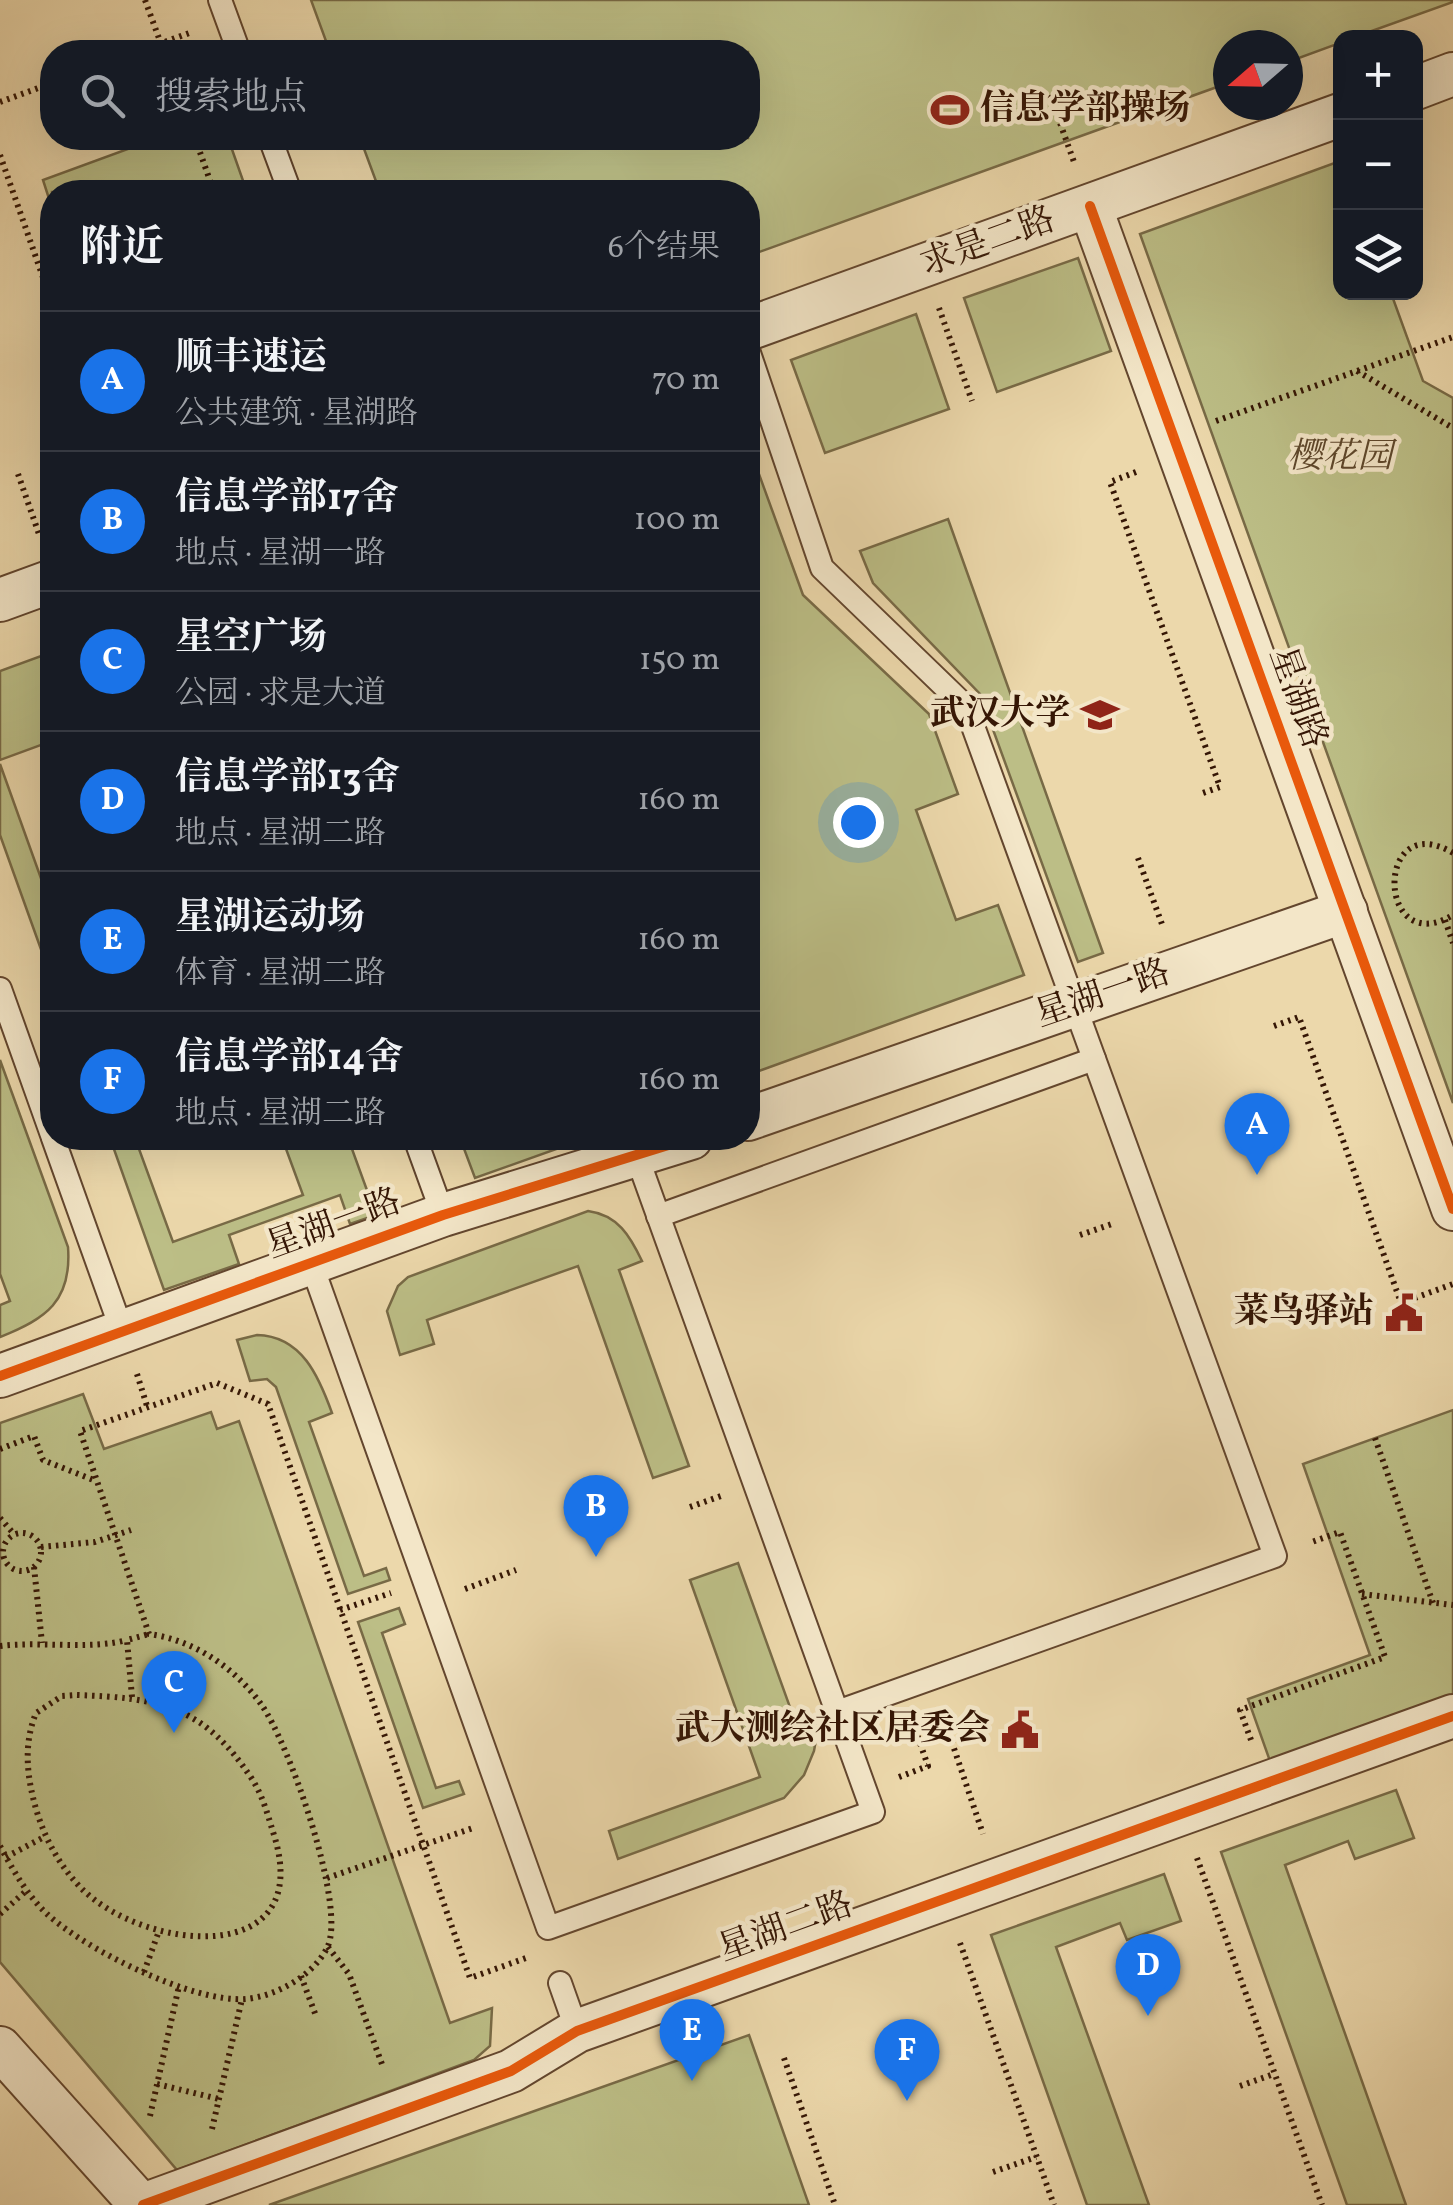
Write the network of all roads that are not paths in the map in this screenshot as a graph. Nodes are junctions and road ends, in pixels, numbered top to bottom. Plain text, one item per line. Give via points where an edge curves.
1 (224, 10) edge
2 (235, 40) edge
3 (1453, 74) edge
4 (1423, 85) edge
5 (1333, 118) edge
6 (274, 150) edge
7 (286, 180) edge
8 (1090, 206) junction
9 (760, 326) edge
10 (760, 385) edge
11 (40, 570) edge
12 (0, 600) edge
13 (1346, 911) junction
14 (0, 989) edge
15 (1074, 1004) junction
16 (1094, 1060) junction
17 (40, 1100) edge
18 (760, 1115) edge
19 (58, 1150) edge
20 (420, 1150) edge
21 (650, 1150) edge
22 (636, 1154) junction
23 (1453, 1208) edge
24 (443, 1215) junction
25 (658, 1216) junction
26 (311, 1263) junction
27 (122, 1331) junction
28 (0, 1376) edge
29 (837, 1712) junction
30 (1453, 1716) edge
31 (560, 1983) dead end
32 (576, 2032) junction
33 (0, 2048) edge
34 (142, 2205) edge

1 - 2 lane
3 - 4 street
5 - 8 street, 求是二路
6 - 7 lane
8 - 9 street, 求是二路
8 - 13 street, 星湖路
10 - 15 lane via 822,568 966,706
11 - 12 street
13 - 15 street, 星湖一路
13 - 23 street, 星湖路
14 - 17 lane
15 - 16 lane
15 - 18 street, 星湖一路
16 - 25 lane
16 - 29 lane via 1274,1556
19 - 27 lane
20 - 24 lane
21 - 22 street, 星湖一路
22 - 24 street, 星湖一路
22 - 25 lane
24 - 26 street, 星湖一路
25 - 29 lane
26 - 27 street, 星湖一路
26 - 29 lane via 548,1928 873,1812
27 - 28 street, 星湖一路
30 - 32 street, 星湖二路
31 - 32 lane
32 - 34 street, 星湖二路 via 511,2071
33 - 34 street

